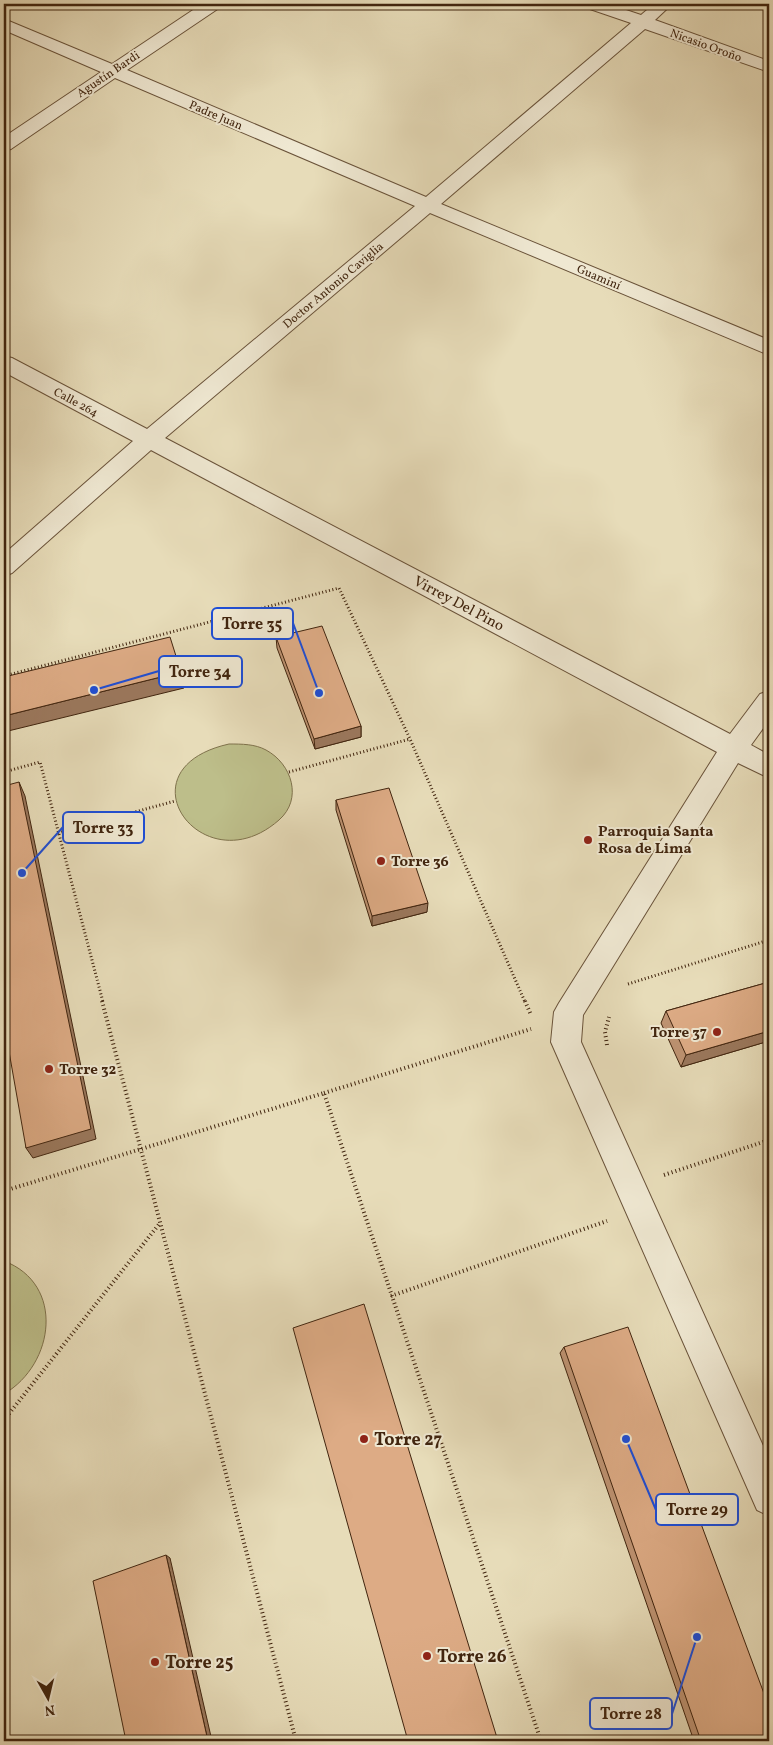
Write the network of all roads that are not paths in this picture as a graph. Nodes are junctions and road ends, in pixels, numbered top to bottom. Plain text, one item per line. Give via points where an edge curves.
1 (213, 4) edge
2 (592, 4) edge
3 (664, 4) edge
4 (644, 22) junction
5 (4, 24) edge
6 (769, 67) edge
7 (112, 71) junction
8 (4, 145) edge
9 (428, 205) junction
10 (769, 348) edge
11 (4, 363) edge
12 (148, 440) junction
13 (4, 567) edge
14 (769, 701) edge
15 (734, 748) junction
16 (769, 767) edge
17 (769, 1498) edge

1 - 7 street, Agustín Bardi
2 - 4 street, Nicasio Oroño
3 - 4 street, Doctor Antonio Caviglia
4 - 6 street, Nicasio Oroño
4 - 9 street, Doctor Antonio Caviglia
5 - 7 street, Padre Juan
7 - 8 street, Agustín Bardi
7 - 9 street, Padre Juan
9 - 10 street, Guaminí
9 - 12 street, Doctor Antonio Caviglia
11 - 12 street, Calle 264
12 - 13 street, Doctor Antonio Caviglia
12 - 15 street, Virrey Del Pino
14 - 15 street
15 - 16 street, Virrey Del Pino
15 - 17 street via 569,1012 566,1042

